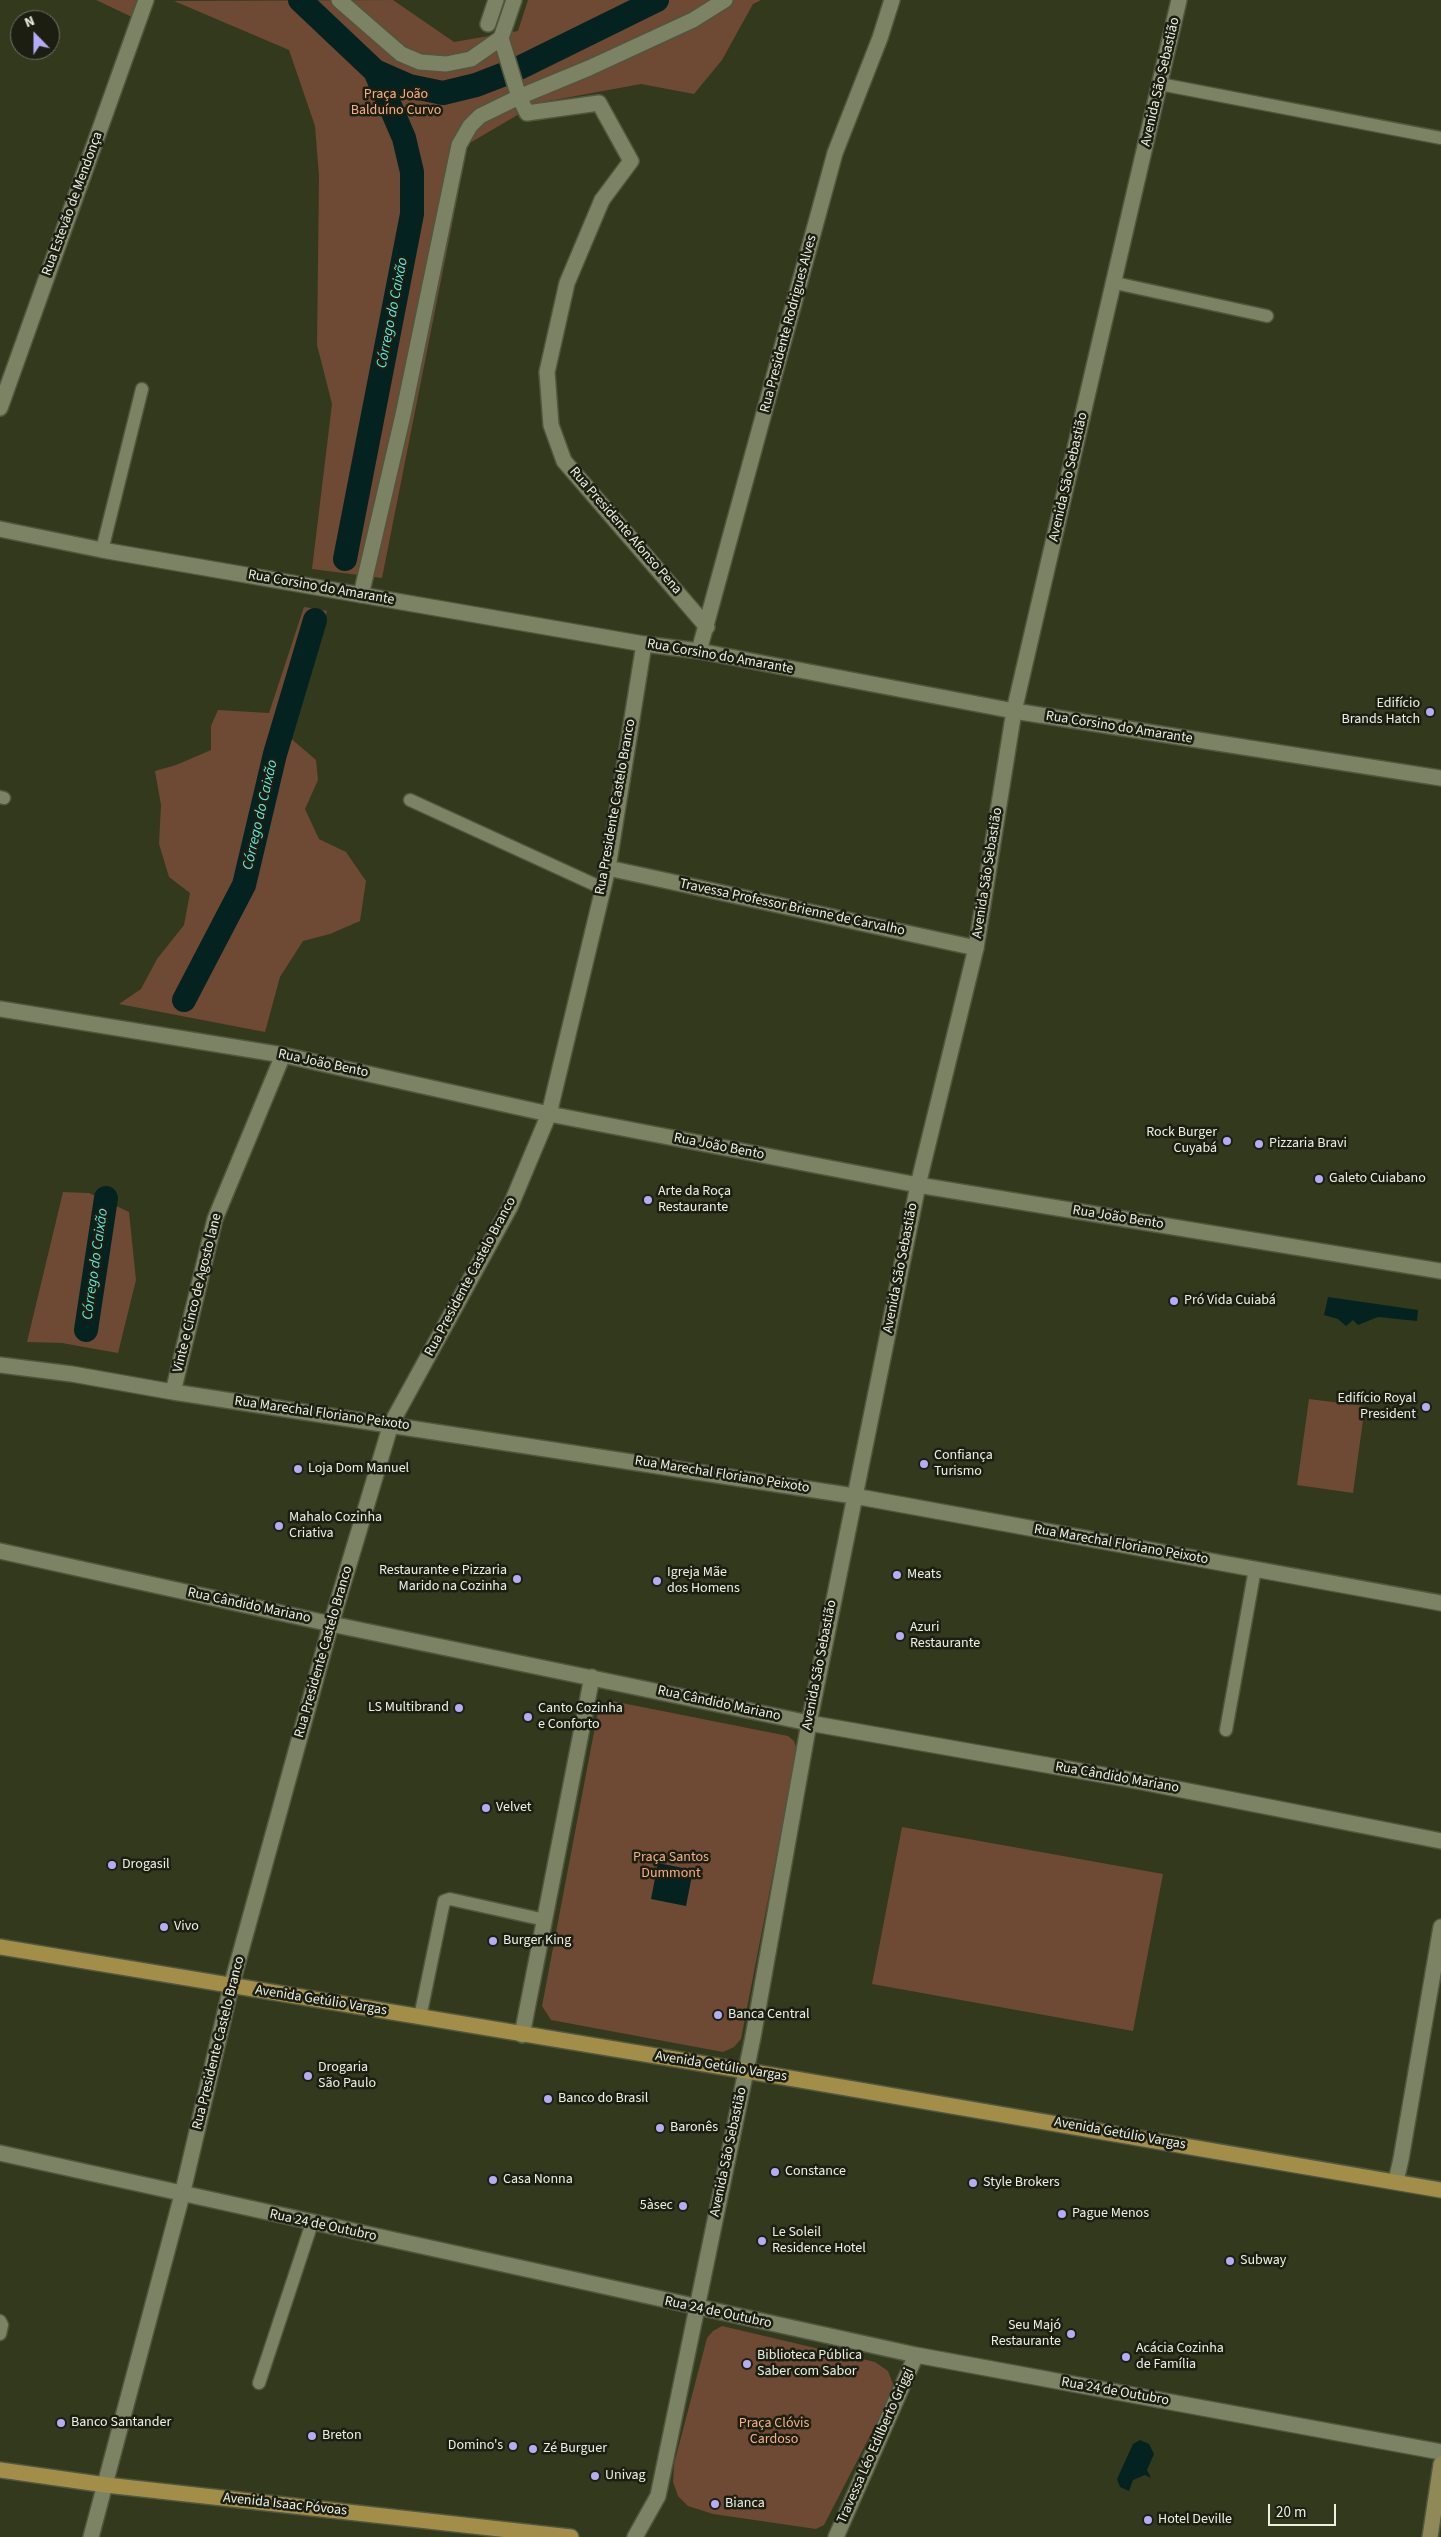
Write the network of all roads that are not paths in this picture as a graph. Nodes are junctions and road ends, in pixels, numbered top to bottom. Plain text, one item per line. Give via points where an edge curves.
1 (146, 0) edge
2 (339, 0) edge
3 (496, 0) edge
4 (514, 0) edge
5 (724, 0) edge
6 (892, 0) edge
7 (1179, 0) edge
8 (488, 24) dead end
9 (501, 38) junction
10 (1160, 84) junction
11 (520, 97) junction
12 (1441, 138) edge
13 (1115, 283) junction
14 (1267, 316) dead end
15 (142, 389) dead end
16 (1, 402) edge
17 (0, 530) edge
18 (102, 550) junction
19 (361, 594) junction
20 (707, 627) junction
21 (644, 644) junction
22 (698, 651) junction
23 (1014, 711) junction
24 (1441, 778) edge
25 (410, 800) dead end
26 (608, 868) junction
27 (602, 888) junction
28 (976, 948) junction
29 (0, 1010) edge
30 (283, 1055) junction
31 (549, 1114) junction
32 (918, 1185) junction
33 (1441, 1271) edge
34 (0, 1365) edge
35 (173, 1392) junction
36 (391, 1424) junction
37 (854, 1496) junction
38 (0, 1551) edge
39 (1255, 1569) junction
40 (1441, 1603) edge
41 (331, 1624) junction
42 (592, 1677) junction
43 (809, 1723) junction
44 (1226, 1730) dead end
45 (1441, 1841) edge
46 (545, 1920) junction
47 (1441, 1927) edge
48 (0, 1948) edge
49 (231, 1987) junction
50 (420, 2017) junction
51 (522, 2035) junction
52 (746, 2072) junction
53 (0, 2153) edge
54 (1396, 2181) junction
55 (1441, 2190) edge
56 (182, 2194) junction
57 (312, 2223) junction
58 (697, 2308) junction
59 (0, 2321) edge
60 (0, 2334) edge
61 (916, 2356) junction
62 (259, 2383) dead end
63 (1441, 2452) edge
64 (1441, 2464) edge
65 (0, 2470) edge
66 (106, 2485) junction
67 (91, 2537) edge
68 (571, 2537) edge
69 (634, 2537) edge
70 (836, 2537) edge
71 (1430, 2537) edge

1 - 16 street, Rua Estevão de Mendonça
2 - 9 street via 401,54 420,62 446,64 471,59
3 - 8 street
4 - 9 street
5 - 11 street via 693,20
6 - 20 street, Rua Presidente Rodrigues Alves via 835,153
7 - 10 street, Avenida São Sebastião
9 - 11 street
10 - 12 lane
10 - 13 street, Avenida São Sebastião
11 - 19 street via 480,116 460,144 403,415
11 - 20 street, Rua Presidente Afonso Pena via 527,113 599,103 631,161 602,200 568,283 547,372 551,425 564,461
13 - 14 lane
13 - 23 street, Avenida São Sebastião
15 - 18 lane
17 - 18 street, Rua Corsino do Amarante
18 - 19 street, Rua Corsino do Amarante
19 - 21 street, Rua Corsino do Amarante
20 - 22 street, Rua Presidente Rodrigues Alves
21 - 22 street, Rua Corsino do Amarante
21 - 26 street, Rua Presidente Castelo Branco
22 - 23 street, Rua Corsino do Amarante
23 - 24 street, Rua Corsino do Amarante
23 - 28 street, Avenida São Sebastião
25 - 27 lane
26 - 27 street, Rua Presidente Castelo Branco
26 - 28 street, Travessa Professor Brienne de Carvalho
27 - 31 street, Rua Presidente Castelo Branco
28 - 32 street, Avenida São Sebastião
29 - 30 street, Rua João Bento
30 - 31 street, Rua João Bento
30 - 35 street, Vinte e Cinco de Agosto lane via 214,1219
31 - 32 street, Rua João Bento
31 - 36 street, Rua Presidente Castelo Branco via 510,1206
32 - 33 street, Rua João Bento
32 - 37 street, Avenida São Sebastião
34 - 35 street, Rua Marechal Floriano Peixoto
35 - 36 street, Rua Marechal Floriano Peixoto
36 - 37 street, Rua Marechal Floriano Peixoto
36 - 41 street, Rua Presidente Castelo Branco
37 - 39 street, Rua Marechal Floriano Peixoto
37 - 43 street, Avenida São Sebastião
38 - 41 street, Rua Cândido Mariano
39 - 40 street, Rua Marechal Floriano Peixoto
39 - 44 lane
41 - 42 street, Rua Cândido Mariano
41 - 49 street, Rua Presidente Castelo Branco
42 - 43 street, Rua Cândido Mariano
42 - 46 street
43 - 45 street, Rua Cândido Mariano via 1137,1781
43 - 52 street, Avenida São Sebastião
46 - 50 lane via 450,1899 444,1901
46 - 51 street
47 - 54 street
48 - 49 main road, Avenida Getúlio Vargas
49 - 50 main road, Avenida Getúlio Vargas
49 - 56 street, Rua Presidente Castelo Branco
50 - 51 main road, Avenida Getúlio Vargas
51 - 52 main road, Avenida Getúlio Vargas
52 - 54 main road, Avenida Getúlio Vargas
52 - 58 street, Avenida São Sebastião
53 - 56 street, Rua 24 de Outubro
54 - 55 main road, Avenida Getúlio Vargas
56 - 57 street, Rua 24 de Outubro
56 - 66 street, Rua Presidente Castelo Branco
57 - 58 street, Rua 24 de Outubro
57 - 62 lane
58 - 61 street, Rua 24 de Outubro
58 - 69 street, Avenida São Sebastião via 658,2496
59 - 60 lane
61 - 63 street, Rua 24 de Outubro
61 - 70 street, Travessa Léo Edilberto Griggi
64 - 71 main road
65 - 66 main road, Avenida Isaac Póvoas
66 - 67 street, Rua Presidente Castelo Branco
66 - 68 main road, Avenida Isaac Póvoas

